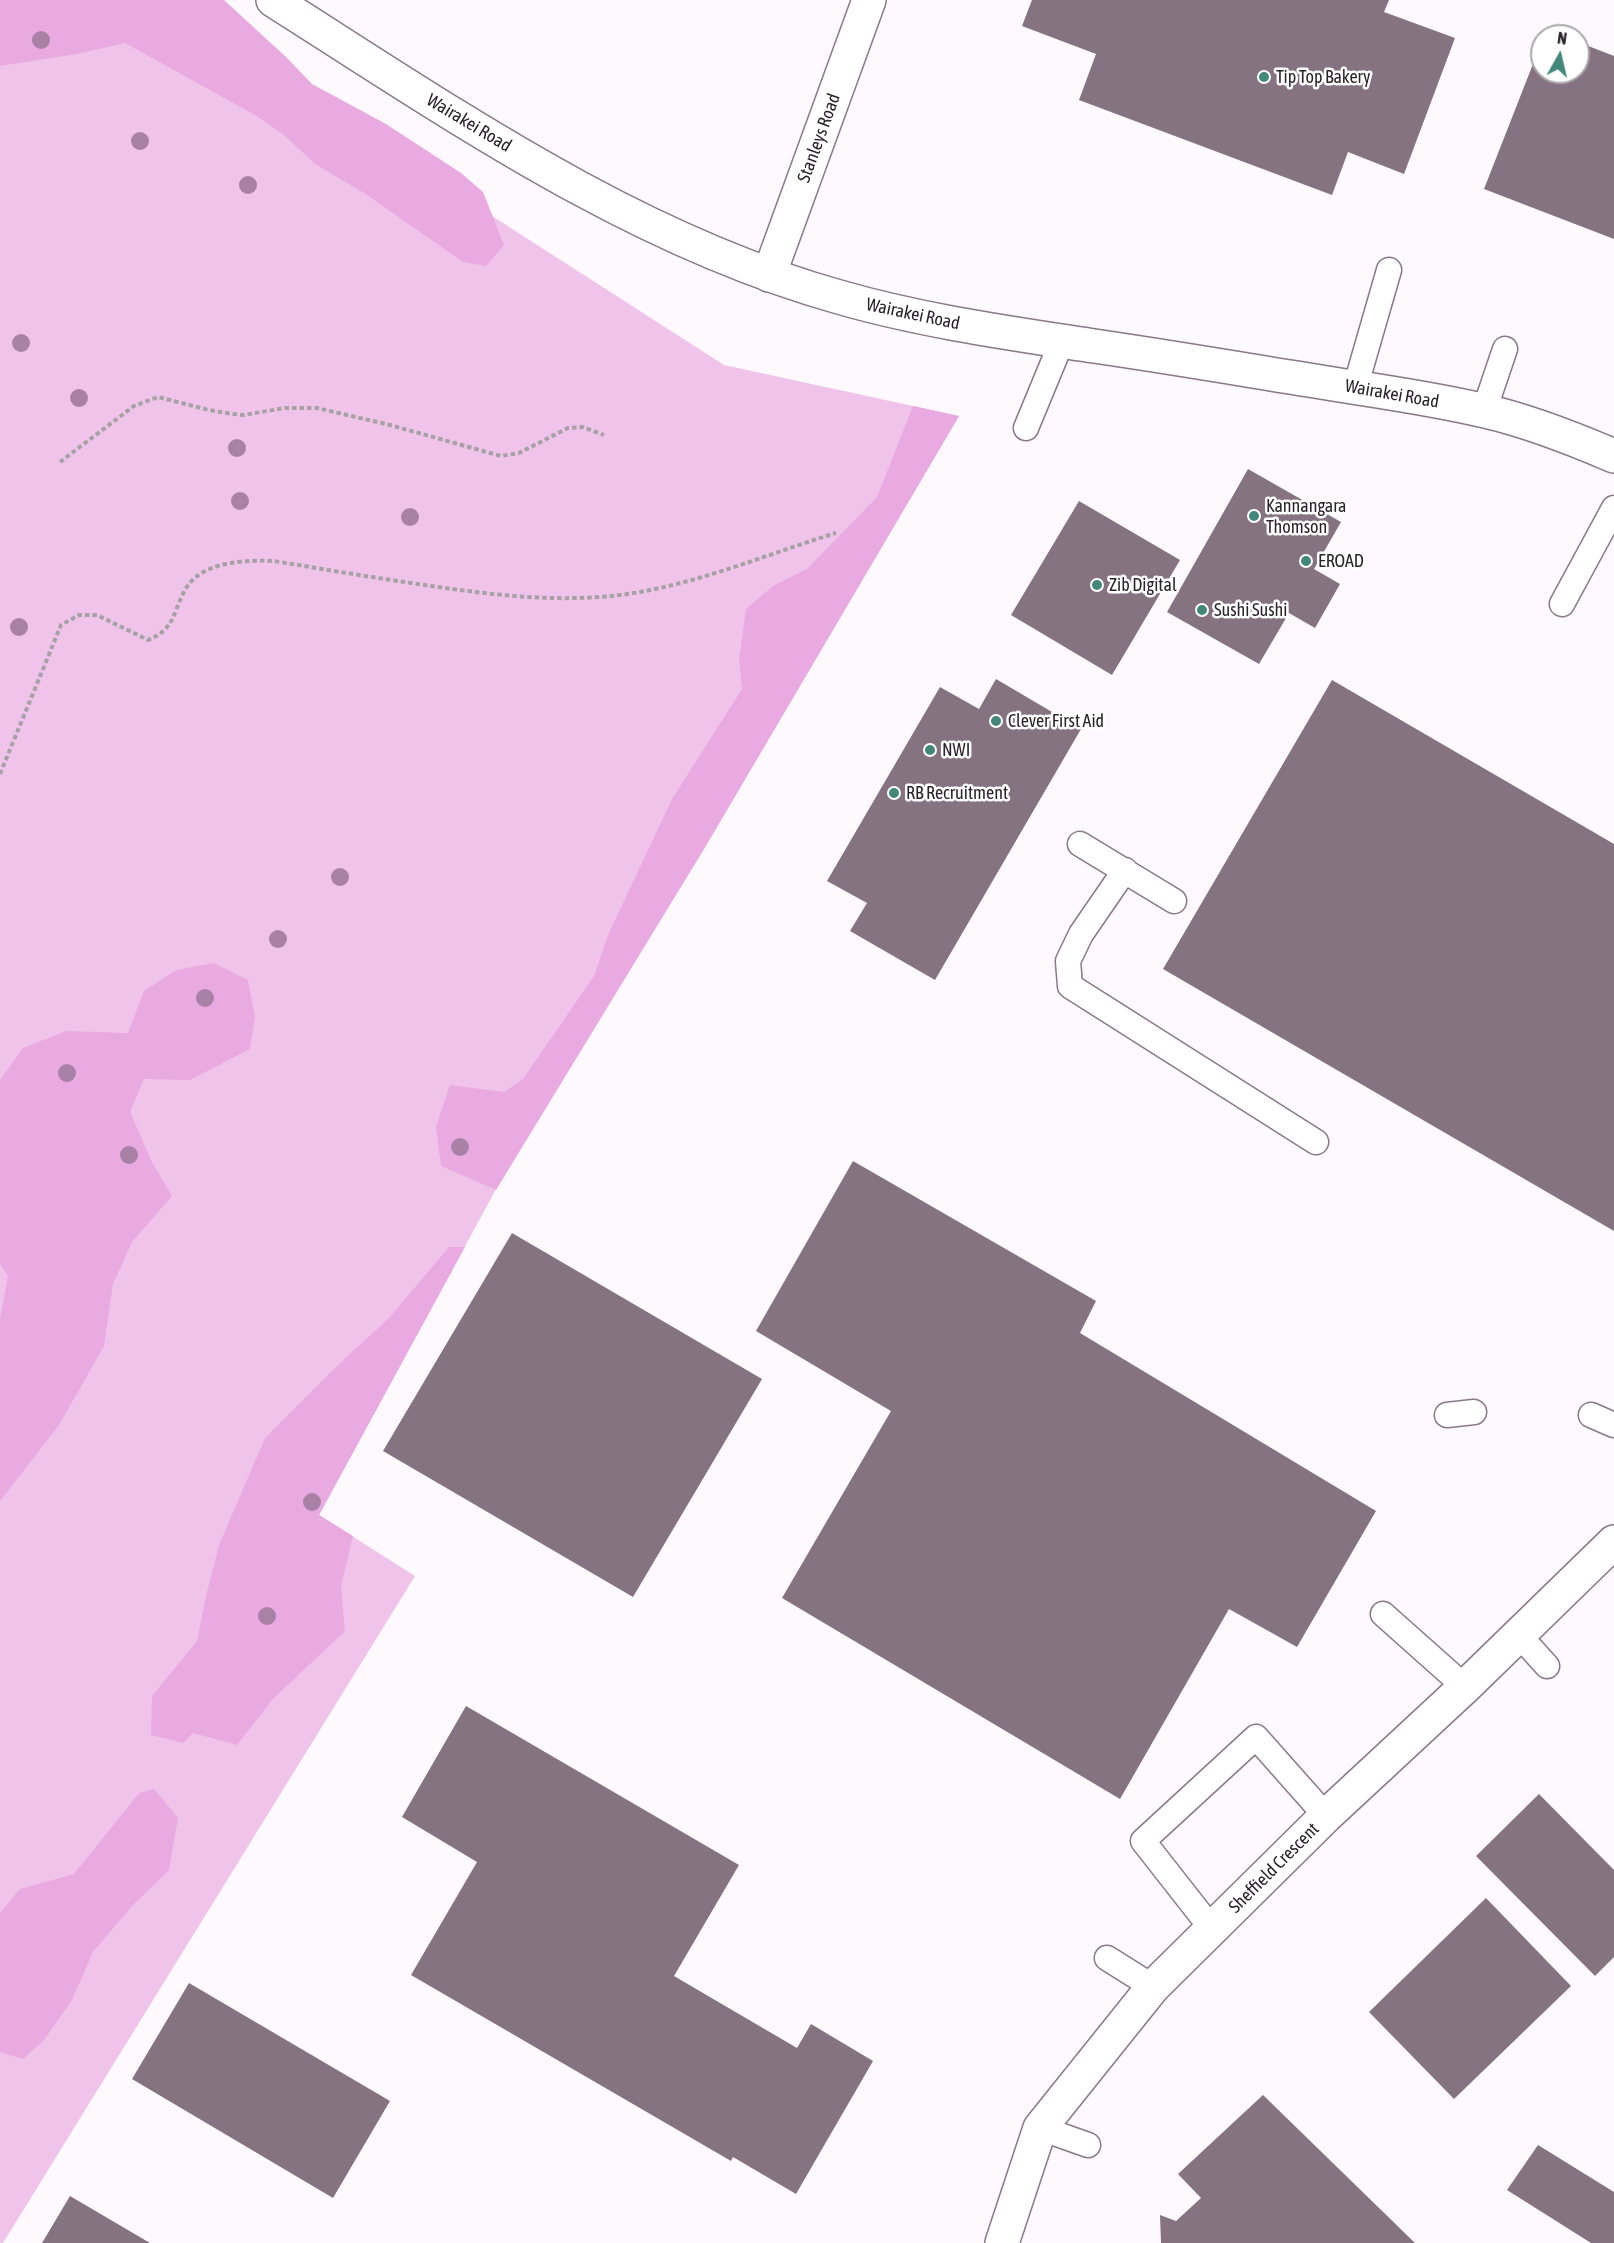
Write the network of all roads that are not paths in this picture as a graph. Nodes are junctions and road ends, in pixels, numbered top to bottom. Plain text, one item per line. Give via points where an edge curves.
1 (273, 0) edge
2 (869, 0) edge
3 (1389, 270) dead end
4 (769, 275) junction
5 (1062, 341) junction
6 (1505, 349) dead end
7 (1355, 388) junction
8 (1484, 411) junction
9 (1026, 428) dead end
10 (1614, 456) edge
11 (1614, 508) edge
12 (1562, 604) dead end
13 (1080, 844) dead end
14 (1125, 870) junction
15 (1174, 901) dead end
16 (1317, 1142) dead end
17 (1474, 1412) dead end
18 (1447, 1415) dead end
19 (1591, 1415) dead end
20 (1614, 1425) edge
21 (1614, 1542) edge
22 (1383, 1614) dead end
23 (1518, 1634) junction
24 (1547, 1666) dead end
25 (1465, 1687) junction
26 (1326, 1816) junction
27 (1212, 1929) junction
28 (1107, 1958) dead end
29 (1153, 1987) junction
30 (1040, 2128) junction
31 (1088, 2145) dead end
32 (1002, 2243) edge

1 - 4 street, Wairakei Road via 464,122 582,190 666,232
2 - 4 street, Stanleys Road
3 - 7 lane
4 - 5 street, Wairakei Road via 898,312
5 - 7 street, Wairakei Road
5 - 9 lane
6 - 8 lane
7 - 8 street, Wairakei Road
8 - 10 street, Wairakei Road
11 - 12 lane
13 - 14 lane
14 - 15 lane
14 - 16 lane via 1068,960 1070,986
17 - 18 lane
19 - 20 lane
21 - 23 street, Sheffield Crescent
22 - 25 lane
23 - 24 lane
23 - 25 street, Sheffield Crescent
25 - 26 street, Sheffield Crescent
26 - 27 street, Sheffield Crescent
26 - 27 lane via 1256,1737 1143,1841
27 - 29 street, Sheffield Crescent
28 - 29 lane
29 - 30 street, Sheffield Crescent
30 - 31 lane
30 - 32 street, Sheffield Crescent

